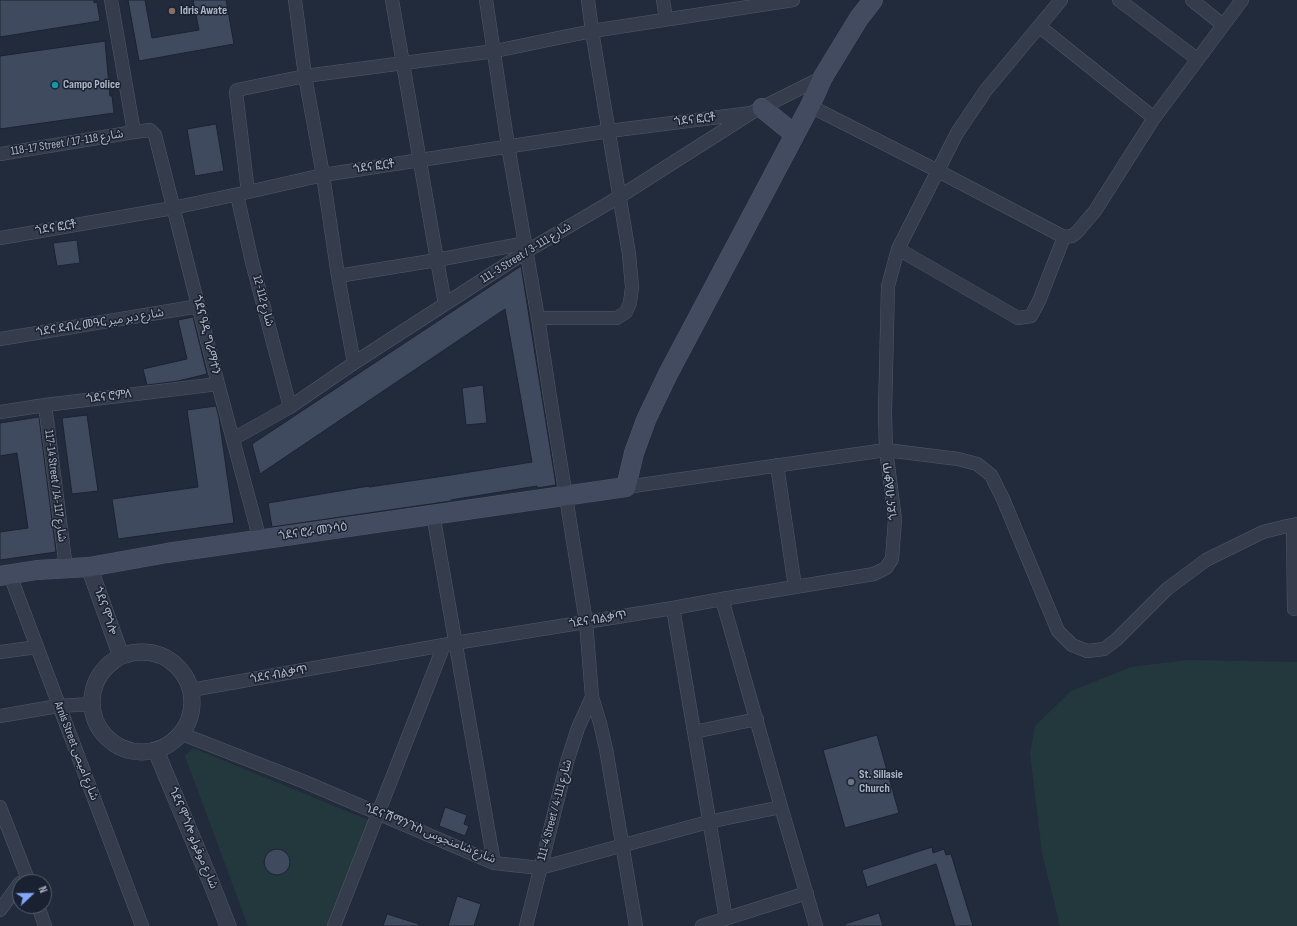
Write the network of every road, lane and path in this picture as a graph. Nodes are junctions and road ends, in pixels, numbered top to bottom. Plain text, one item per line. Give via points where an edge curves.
1 (111, 0) edge
2 (295, 0) edge
3 (392, 0) edge
4 (486, 0) edge
5 (588, 0) edge
6 (663, 0) edge
7 (794, 0) edge
8 (873, 0) edge
9 (1061, 0) edge
10 (1119, 0) edge
11 (1192, 0) edge
12 (1242, 0) edge
13 (666, 19) junction
14 (1223, 25) junction
15 (1040, 27) junction
16 (592, 31) junction
17 (495, 51) junction
18 (1197, 59) junction
19 (403, 62) junction
20 (305, 76) junction
21 (823, 77) junction
22 (810, 106) junction
23 (756, 111) junction
24 (1154, 118) junction
25 (153, 131) joint
26 (609, 131) junction
27 (134, 132) junction
28 (794, 134) junction
29 (508, 146) junction
30 (0, 154) edge
31 (421, 160) junction
32 (938, 171) junction
33 (323, 175) junction
34 (243, 193) junction
35 (619, 197) junction
36 (173, 208) junction
37 (1064, 237) junction
38 (0, 238) edge
39 (526, 247) junction
40 (898, 249) junction
41 (437, 260) junction
42 (338, 276) junction
43 (446, 304) junction
44 (200, 306) junction
45 (538, 318) junction
46 (0, 339) edge
47 (354, 363) junction
48 (218, 384) junction
49 (45, 405) junction
50 (290, 407) junction
51 (0, 412) edge
52 (234, 438) junction
53 (886, 450) junction
54 (777, 465) junction
55 (626, 487) junction
56 (565, 495) junction
57 (433, 514) junction
58 (1295, 525) edge
59 (260, 540) junction
60 (89, 567) junction
61 (66, 568) junction
62 (5, 576) edge
63 (795, 587) junction
64 (722, 599) junction
65 (673, 608) junction
66 (1294, 609) dead end
67 (586, 622) junction
68 (449, 644) junction
69 (37, 647) junction
70 (0, 652) edge
71 (121, 656) junction
72 (191, 690) junction
73 (592, 698) junction
74 (92, 704) junction
75 (58, 706) junction
76 (0, 716) edge
77 (757, 719) junction
78 (694, 732) junction
79 (182, 734) junction
80 (156, 751) junction
81 (0, 807) edge
82 (781, 807) junction
83 (378, 813) junction
84 (708, 822) junction
85 (622, 846) junction
86 (494, 863) junction
87 (540, 868) junction
88 (22, 874) edge
89 (807, 893) junction
90 (12, 896) edge
91 (0, 910) edge
92 (41, 914) edge
93 (726, 919) junction
94 (45, 926) edge
95 (142, 926) edge
96 (228, 926) edge
97 (334, 926) edge
98 (526, 926) edge
99 (636, 926) edge
100 (702, 926) edge
101 (816, 926) edge

1 - 27 street
2 - 20 street
3 - 19 street
4 - 17 street
5 - 16 street
6 - 13 street
7 - 13 street
8 - 21 main road
9 - 15 street, ጎደና ብልቃጥ
10 - 18 street
11 - 14 street
12 - 14 street
13 - 16 street
14 - 18 street
15 - 24 street
15 - 32 street, ጎደና ብልቃጥ via 986,90 957,133
16 - 17 street
16 - 26 street
17 - 19 street
17 - 29 street
18 - 24 street
19 - 20 street
19 - 31 street
20 - 33 street
20 - 34 street, شارع 112-12 via 236,91
21 - 22 main road
21 - 23 street, 111-3 Street / شارع 111-3
22 - 28 main road
22 - 32 street
23 - 26 street, ጎደና ፎርቶ
23 - 28 main road
23 - 35 street, 111-3 Street / شارع 111-3
24 - 37 street via 1095,211 1077,232
25 - 27 street, 118-17 Street / شارع 118-17
25 - 36 street, ጎደና ዓዲ ግራማተን
26 - 29 street, ጎደና ፎርቶ
26 - 35 street
27 - 30 street, 118-17 Street / شارع 118-17
28 - 55 main road via 652,407 634,453
29 - 31 street, ጎደና ፎርቶ
29 - 39 street
31 - 33 street, ጎደና ፎርቶ
31 - 41 street
32 - 37 street
32 - 40 street, ጎደና ብልቃጥ
33 - 34 street, ጎደና ፎርቶ
33 - 42 street
34 - 36 street, ጎደና ፎርቶ
34 - 50 street, شارع 112-12 via 252,262
35 - 39 street, 111-3 Street / شارع 111-3
35 - 45 street via 632,287 626,312 617,318
36 - 38 street, ጎደና ፎርቶ
36 - 44 street, ጎደና ዓዲ ግራማተን
37 - 40 street via 1030,316 1018,318
39 - 41 street
39 - 43 street, 111-3 Street / شارع 111-3
39 - 45 street
40 - 53 street, ጎደና ብልቃጥ via 888,286
41 - 42 street
41 - 43 street
42 - 47 street
43 - 47 street, 111-3 Street / شارع 111-3
44 - 46 street, ጎደና ደብረ መዓር شارع دبر مير
44 - 48 street, ጎደና ዓዲ ግራማተን
45 - 56 street
47 - 50 street, 111-3 Street / شارع 111-3
48 - 49 street, ጎደና ሮምለ
48 - 52 street, ጎደና ዓዲ ግራማተን
49 - 51 street, ጎደና ሮምለ
49 - 61 street, 117-14 Street / شارع 117-14
50 - 52 street, 111-3 Street / شارع 111-3
52 - 59 street, ጎደና ዓዲ ግራማተን
53 - 54 street
53 - 58 street via 958,459 977,464 992,475 1058,631 1072,645 1086,651 1104,649 1116,640 1167,588 1206,560 1263,532
53 - 63 street, ጎደና ብልቃጥ via 895,519 892,559 886,568 874,574
54 - 55 street
54 - 63 street
55 - 56 main road, ጎደና ሮራ መንሳዕ
56 - 57 main road, ጎደና ሮራ መንሳዕ
56 - 67 street
57 - 59 main road, ጎደና ሮራ መንሳዕ
57 - 68 street
58 - 66 street
59 - 60 main road, ጎደና ሮራ መንሳዕ
60 - 61 main road, ጎደና ሮራ መንሳዕ
60 - 71 street, ጎደና ሞጎሎ
61 - 62 main road, ጎደና ሮራ መንሳዕ
62 - 69 street, Arnis Street شارع اميص
63 - 64 street, ጎደና ብልቃጥ
64 - 65 street, ጎደና ብልቃጥ
64 - 77 street
65 - 67 street, ጎደና ብልቃጥ
65 - 78 street
67 - 68 street, ጎደና ብልቃጥ
67 - 73 street
68 - 72 street, ጎደና ብልቃጥ
68 - 83 street
68 - 86 street
69 - 70 street
69 - 75 street, Arnis Street شارع اميص
71 - 72 street via 135,652 150,652 164,656 177,665 186,676
71 - 74 street via 108,664 99,675 93,689
72 - 79 street via 193,706 190,720
73 - 85 street via 606,749
73 - 87 street, 111-4 Street / شارع 111-4 via 578,728 567,762
74 - 75 street
74 - 80 street via 95,719 103,734 115,744 130,752
75 - 76 street
75 - 95 street, Arnis Street شارع اميص
77 - 78 street
77 - 82 street
78 - 84 street
79 - 80 street via 169,745
79 - 83 street, ጎደና ሽማንጉስ شارع شامنجوس
80 - 96 street, ጎደና ሞጎሎ شارع موقولو
81 - 88 street
82 - 84 street, ጎደና ሽማንጉስ شارع شامنجوس
82 - 89 street
83 - 86 street, ጎደና ሽማንጉስ شارع شامنجوس
83 - 97 street
84 - 85 street, ጎደና ሽማንጉስ شارع شامنجوس
84 - 93 street
85 - 87 street, ጎደና ሽማንጉስ شارع شامنجوس
85 - 99 street
86 - 87 street, ጎደና ሽማንጉስ شارع شامنجوس
87 - 98 street, 111-4 Street / شارع 111-4
89 - 93 street
89 - 101 street
90 - 91 street
92 - 94 street
93 - 100 street

